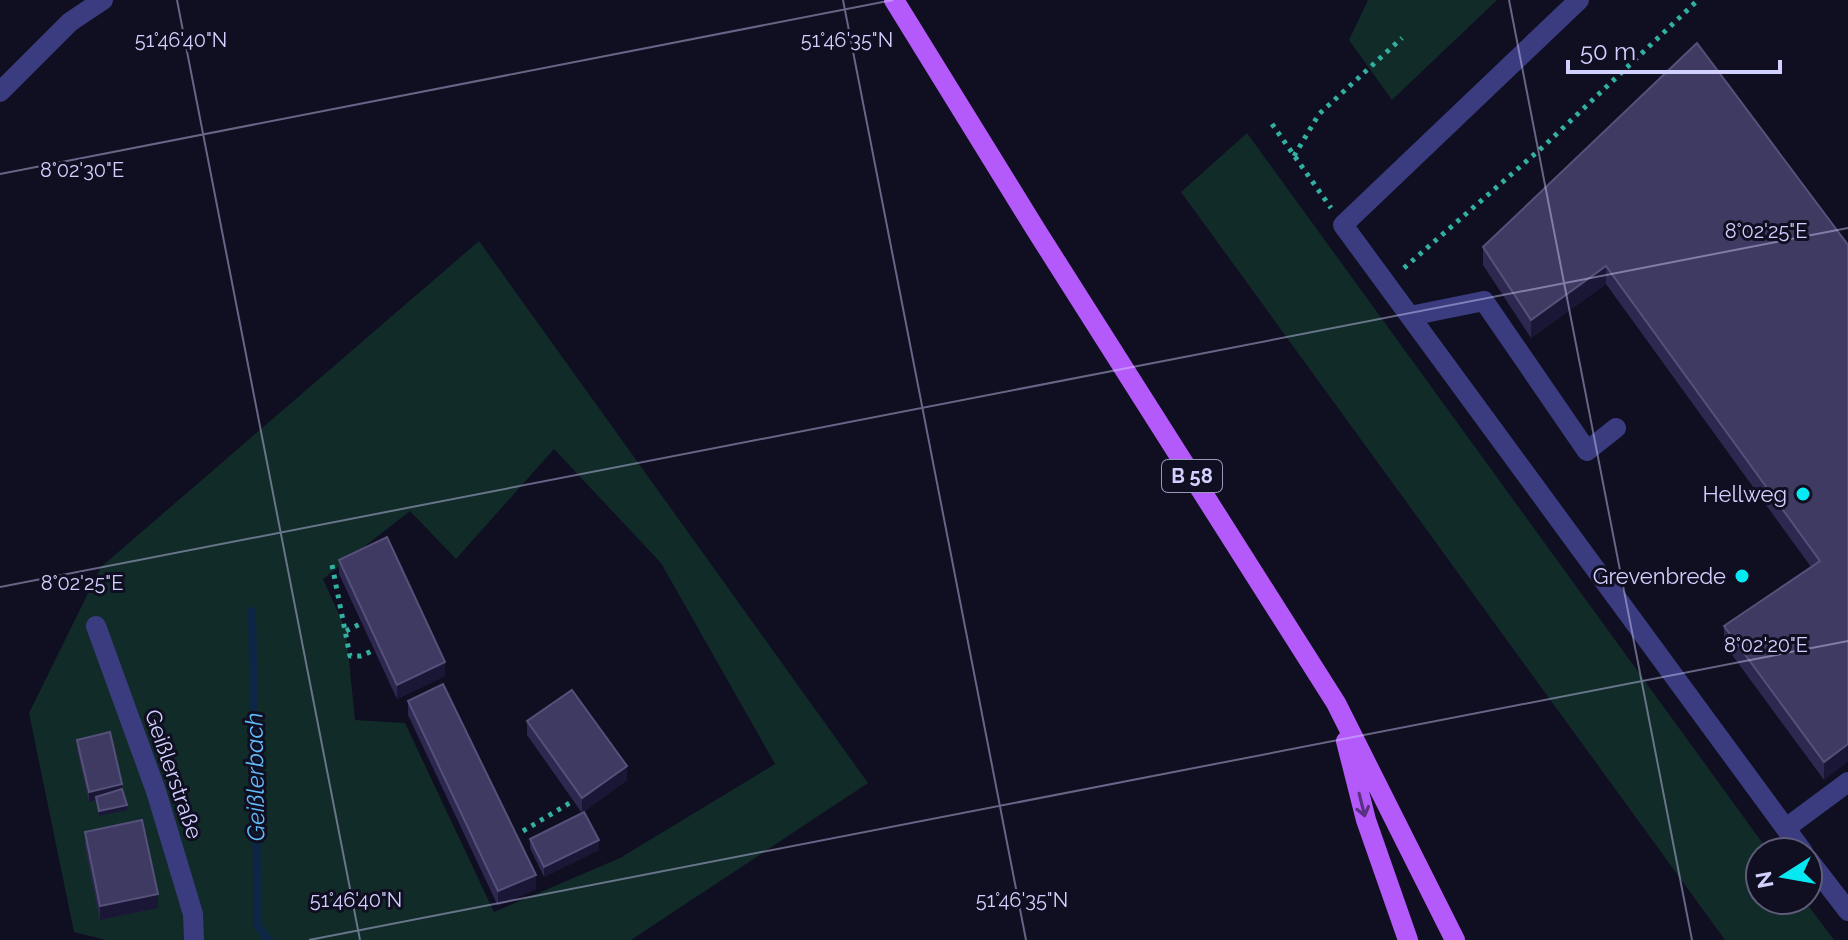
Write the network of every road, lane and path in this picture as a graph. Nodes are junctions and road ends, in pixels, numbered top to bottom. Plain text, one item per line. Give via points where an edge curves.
1 (103, 0) edge
2 (894, 0) edge
3 (1579, 0) edge
4 (1698, 0) edge
5 (1402, 38) dead end
6 (0, 92) edge
7 (1272, 124) dead end
8 (1294, 156) junction
9 (1343, 225) junction
10 (1385, 285) junction
11 (1410, 316) junction
12 (1616, 428) dead end
13 (332, 565) dead end
14 (362, 623) edge
15 (96, 626) dead end
16 (346, 631) junction
17 (374, 650) edge
18 (1336, 703) junction
19 (1848, 782) edge
20 (573, 801) edge
21 (1786, 828) junction
22 (523, 831) dead end
23 (1792, 836) edge
24 (1824, 880) edge
25 (1848, 911) edge
26 (194, 940) edge
27 (1408, 940) edge
28 (1455, 940) edge

1 - 6 street via 70,22
2 - 18 main road, B 58
3 - 9 street
4 - 10 path via 1545,145
5 - 8 path via 1319,114
7 - 8 path
8 - 9 path
9 - 10 street
10 - 11 street
11 - 12 street via 1484,301 1587,451
11 - 21 street
13 - 16 path
14 - 16 path
15 - 26 street, Geißlerstraße via 156,791 193,914
16 - 17 path via 350,656
18 -> 27 main road via 1366,820
18 - 28 main road, B 58
19 - 21 street
20 - 22 path
21 - 23 street
24 - 25 street

